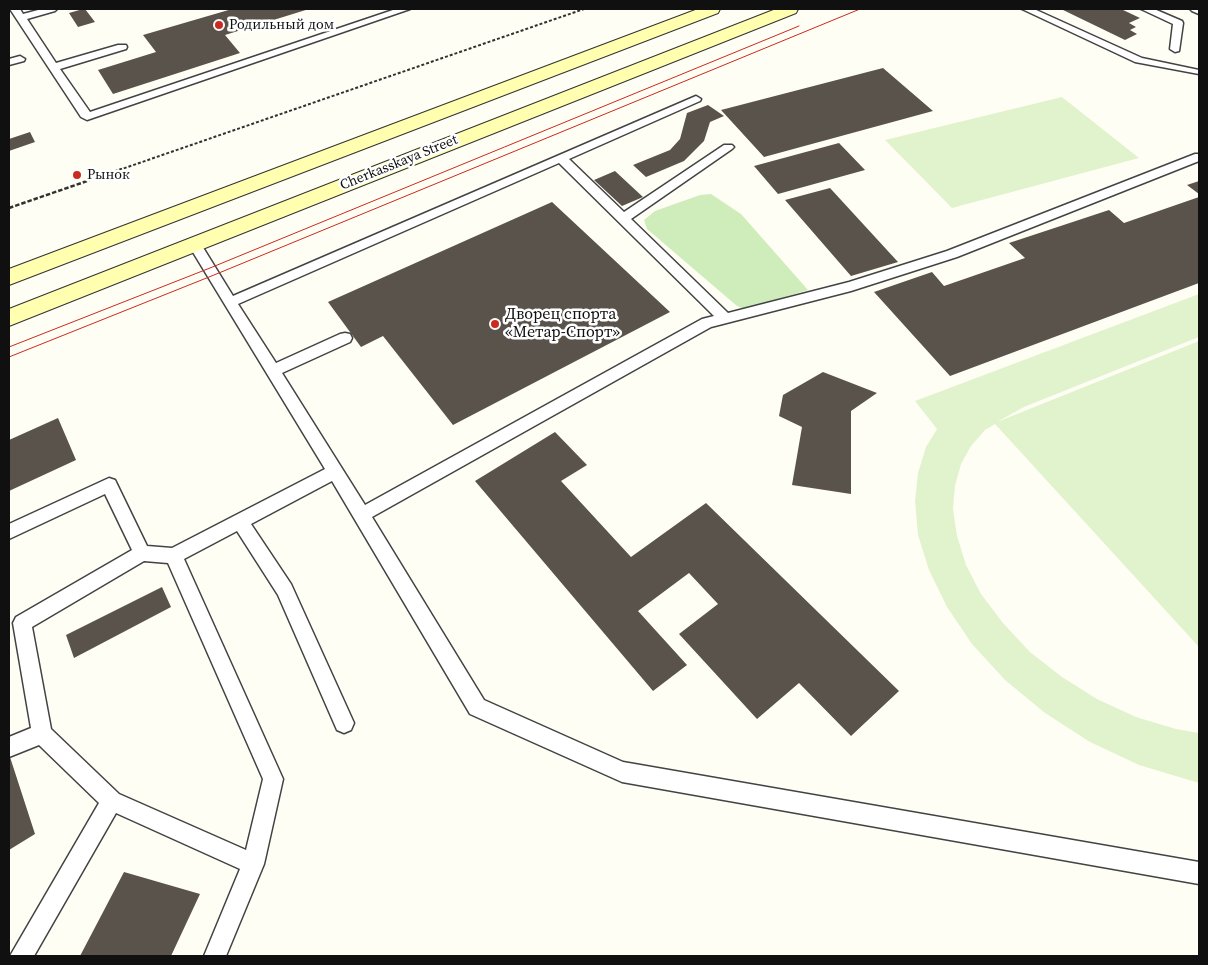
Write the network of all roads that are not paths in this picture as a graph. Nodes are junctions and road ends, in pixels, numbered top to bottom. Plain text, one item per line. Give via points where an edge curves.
1 (52, 9) edge
2 (405, 9) edge
3 (712, 9) edge
4 (790, 9) edge
5 (1028, 9) edge
6 (1146, 9) edge
7 (1195, 9) edge
8 (1199, 11) edge
9 (17, 13) edge
10 (122, 47) dead end
11 (1174, 49) dead end
12 (20, 59) dead end
13 (9, 62) edge
14 (54, 67) junction
15 (1198, 72) edge
16 (696, 99) dead end
17 (728, 147) dead end
18 (1199, 157) edge
19 (561, 158) junction
20 (623, 218) junction
21 (194, 244) junction
22 (9, 276) edge
23 (231, 302) junction
24 (9, 318) edge
25 (726, 319) junction
26 (345, 338) dead end
27 (273, 371) junction
28 (335, 472) junction
29 (362, 515) junction
30 (240, 522) junction
31 (9, 532) edge
32 (142, 553) junction
33 (174, 556) junction
34 (344, 723) dead end
35 (42, 734) junction
36 (9, 747) edge
37 (112, 801) junction
38 (253, 864) junction
39 (1199, 873) edge
40 (21, 956) edge
41 (215, 956) edge

1 - 9 lane
2 - 14 lane via 87,117
3 - 22 main road, Cherkasskaya Street
4 - 21 main road, Cherkasskaya Street
5 - 15 lane via 1139,60
6 - 11 lane via 1178,24
7 - 8 lane
9 - 14 lane
10 - 14 lane
12 - 13 lane
16 - 19 lane
17 - 20 lane
18 - 25 lane via 952,254 851,286
19 - 20 lane
19 - 23 lane
20 - 25 lane
21 - 23 lane
21 - 24 main road, Cherkasskaya Street
23 - 27 lane
25 - 29 lane via 707,324
26 - 27 lane
27 - 28 lane
28 - 29 lane
28 - 30 lane
29 - 39 lane via 477,707 622,772
30 - 33 lane
30 - 34 lane via 285,590
31 - 32 lane via 109,485
32 - 33 lane
32 - 35 lane via 22,623
33 - 38 lane via 273,780
35 - 36 lane
35 - 37 lane
37 - 38 lane
37 - 40 lane
38 - 41 lane

